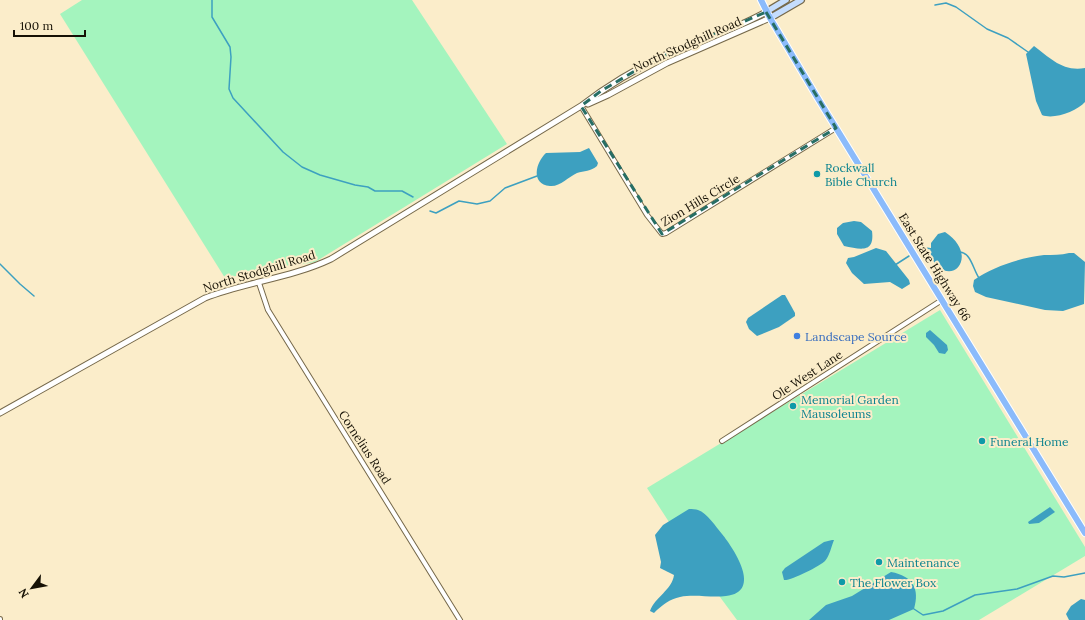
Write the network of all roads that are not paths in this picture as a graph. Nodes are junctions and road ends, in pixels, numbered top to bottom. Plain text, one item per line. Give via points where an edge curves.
1 (761, 0) edge
2 (786, 0) edge
3 (801, 0) edge
4 (766, 12) junction
5 (770, 18) junction
6 (581, 106) junction
7 (836, 128) junction
8 (259, 283) junction
9 (942, 300) junction
10 (0, 413) edge
11 (722, 441) dead end
12 (1085, 533) edge
13 (460, 620) edge

1 - 4 main road, East State Highway 66
2 - 4 main road, North Stodghill Road
3 - 5 main road, North Stodghill Road
4 - 5 main road, East State Highway 66
4 - 6 street, North Stodghill Road via 650,62
5 - 6 street, North Stodghill Road via 666,63 608,95
5 - 7 main road, East State Highway 66
6 - 7 street, Zion Hills Circle via 647,215 662,234
6 - 8 street, North Stodghill Road via 340,255 308,269
7 - 9 main road, East State Highway 66
8 - 10 street, North Stodghill Road via 205,298
8 - 13 street, Cornelius Road via 268,310
9 - 11 street, Ole West Lane
9 - 12 main road, East State Highway 66

